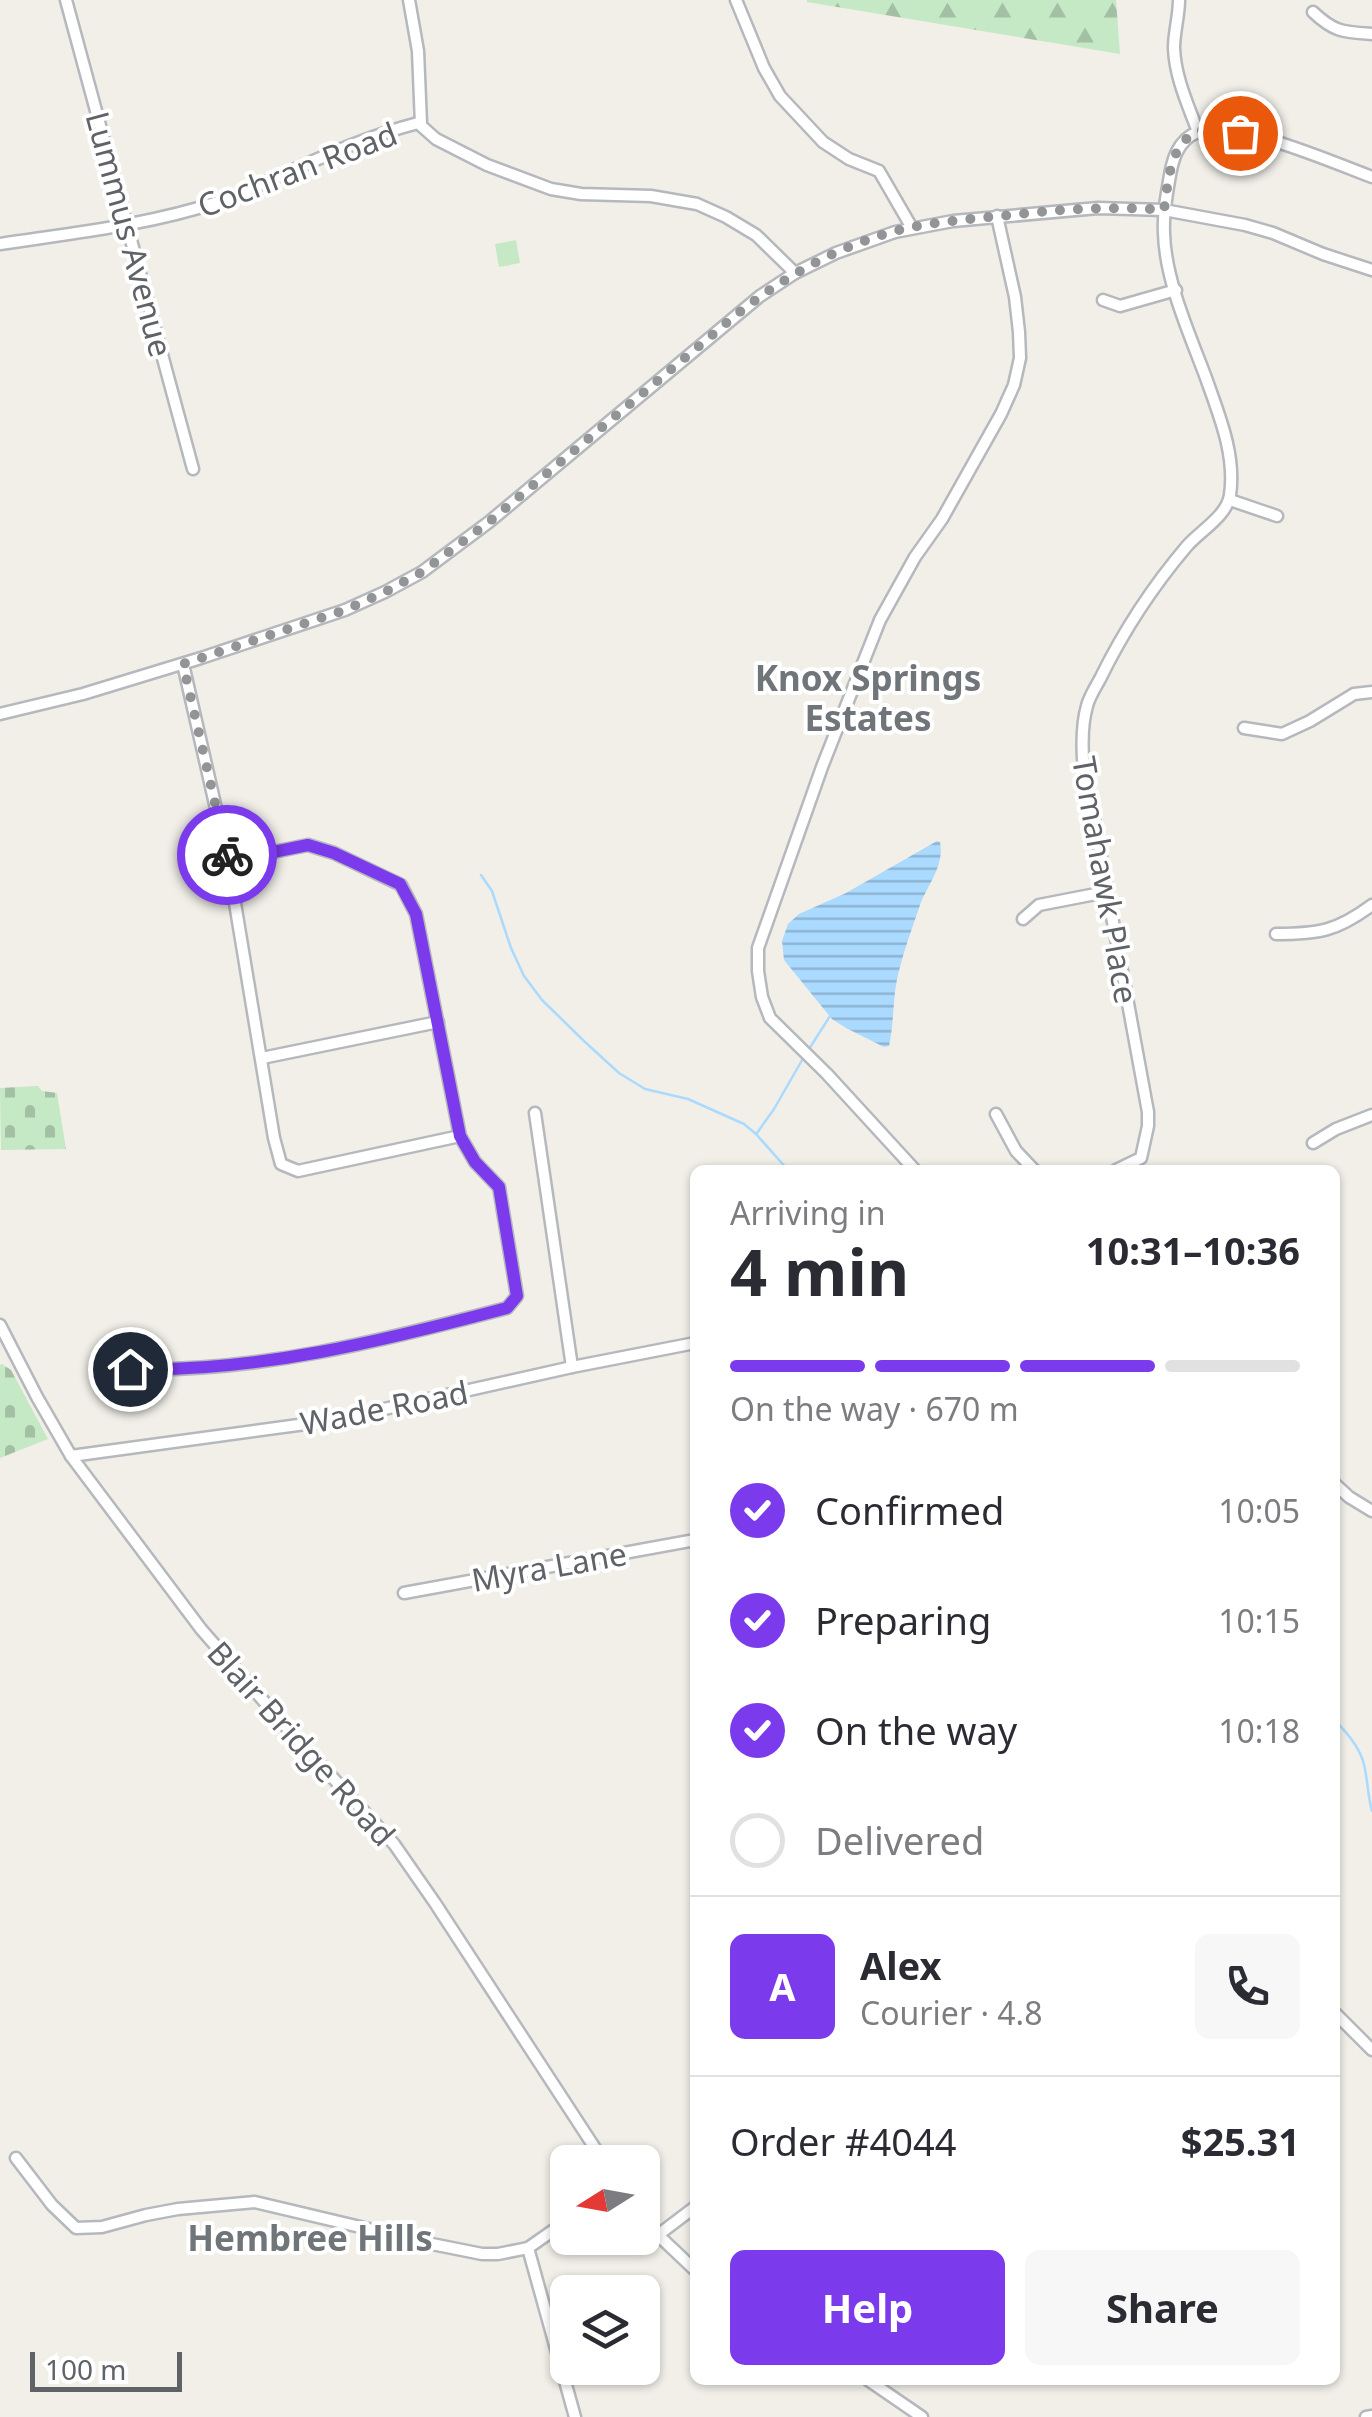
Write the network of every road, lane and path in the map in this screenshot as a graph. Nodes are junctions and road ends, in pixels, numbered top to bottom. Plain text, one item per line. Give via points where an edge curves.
1 (66, 0) edge
2 (409, 0) edge
3 (736, 0) edge
4 (1179, 0) edge
5 (1313, 12) dead end
6 (1372, 34) edge
7 (421, 124) junction
8 (1198, 132) junction
9 (1372, 178) edge
10 (1164, 210) junction
11 (997, 216) junction
12 (127, 224) junction
13 (912, 228) junction
14 (0, 244) edge
15 (1372, 270) edge
16 (795, 273) junction
17 (1176, 290) junction
18 (1103, 300) dead end
19 (193, 469) dead end
20 (1230, 500) junction
21 (1277, 516) dead end
22 (183, 664) junction
23 (1372, 692) edge
24 (0, 714) edge
25 (1244, 728) dead end
26 (228, 861) junction
27 (1106, 892) junction
28 (1372, 905) edge
29 (1022, 919) dead end
30 (1276, 934) dead end
31 (438, 1022) junction
32 (262, 1058) junction
33 (535, 1113) dead end
34 (996, 1114) dead end
35 (1372, 1115) edge
36 (460, 1136) junction
37 (1313, 1143) dead end
38 (910, 1165) edge
39 (1029, 1165) edge
40 (1126, 1165) edge
41 (0, 1326) edge
42 (690, 1344) edge
43 (572, 1367) junction
44 (130, 1369) dead end
45 (71, 1456) junction
46 (1340, 1488) edge
47 (1372, 1511) edge
48 (690, 1541) edge
49 (404, 1593) dead end
50 (1340, 2018) edge
51 (1372, 2050) edge
52 (593, 2145) edge
53 (16, 2158) dead end
54 (690, 2211) edge
55 (550, 2233) edge
56 (660, 2233) edge
57 (660, 2237) edge
58 (528, 2248) junction
59 (690, 2265) edge
60 (875, 2385) edge
61 (576, 2417) edge
62 (922, 2417) edge

1 - 12 street, Lummus Avenue
2 - 7 street
3 - 13 street via 780,96 823,142 878,171
4 - 8 street via 1175,58
5 - 6 street via 1330,28
7 - 12 street, Cochran Road via 350,144 223,201
7 - 16 street, Cochran Road via 487,165 552,188 697,204 756,235
8 - 9 street via 1240,133
8 - 10 street via 1172,158
10 - 11 street
10 - 15 street via 1259,229
10 - 17 street via 1165,252
11 - 13 street
11 - 38 street via 1019,332 1014,385 880,620 758,948 770,1018
12 - 14 street, Cochran Road
12 - 19 street, Lummus Avenue
13 - 16 street
16 - 22 street via 422,572 345,610
17 - 18 street via 1120,306
17 - 20 street via 1232,460
20 - 21 street
20 - 27 street, Tomahawk Place via 1164,572 1087,704 1083,759
22 - 24 street
22 - 26 street
23 - 25 street via 1354,694 1282,734
26 - 31 street via 308,845 400,884 416,914
26 - 32 street
27 - 29 street via 1039,905
27 - 40 street, Tomahawk Place via 1148,1126 1140,1158
28 - 30 street via 1314,934
31 - 32 street
31 - 36 street
32 - 36 street via 281,1164 298,1171
33 - 43 street
34 - 39 street
35 - 37 street
36 - 44 street via 499,1187 517,1296 507,1308 300,1356
41 - 45 street, Blair Bridge Road
42 - 43 street, Wade Road
43 - 45 street, Wade Road via 320,1422
45 - 52 street, Blair Bridge Road via 200,1629 394,1844
46 - 47 street
48 - 49 street, Myra Lane
50 - 51 street
53 - 58 street via 76,2228 254,2202 482,2254
54 - 56 street
55 - 58 street
57 - 59 street
58 - 61 street
60 - 62 street

